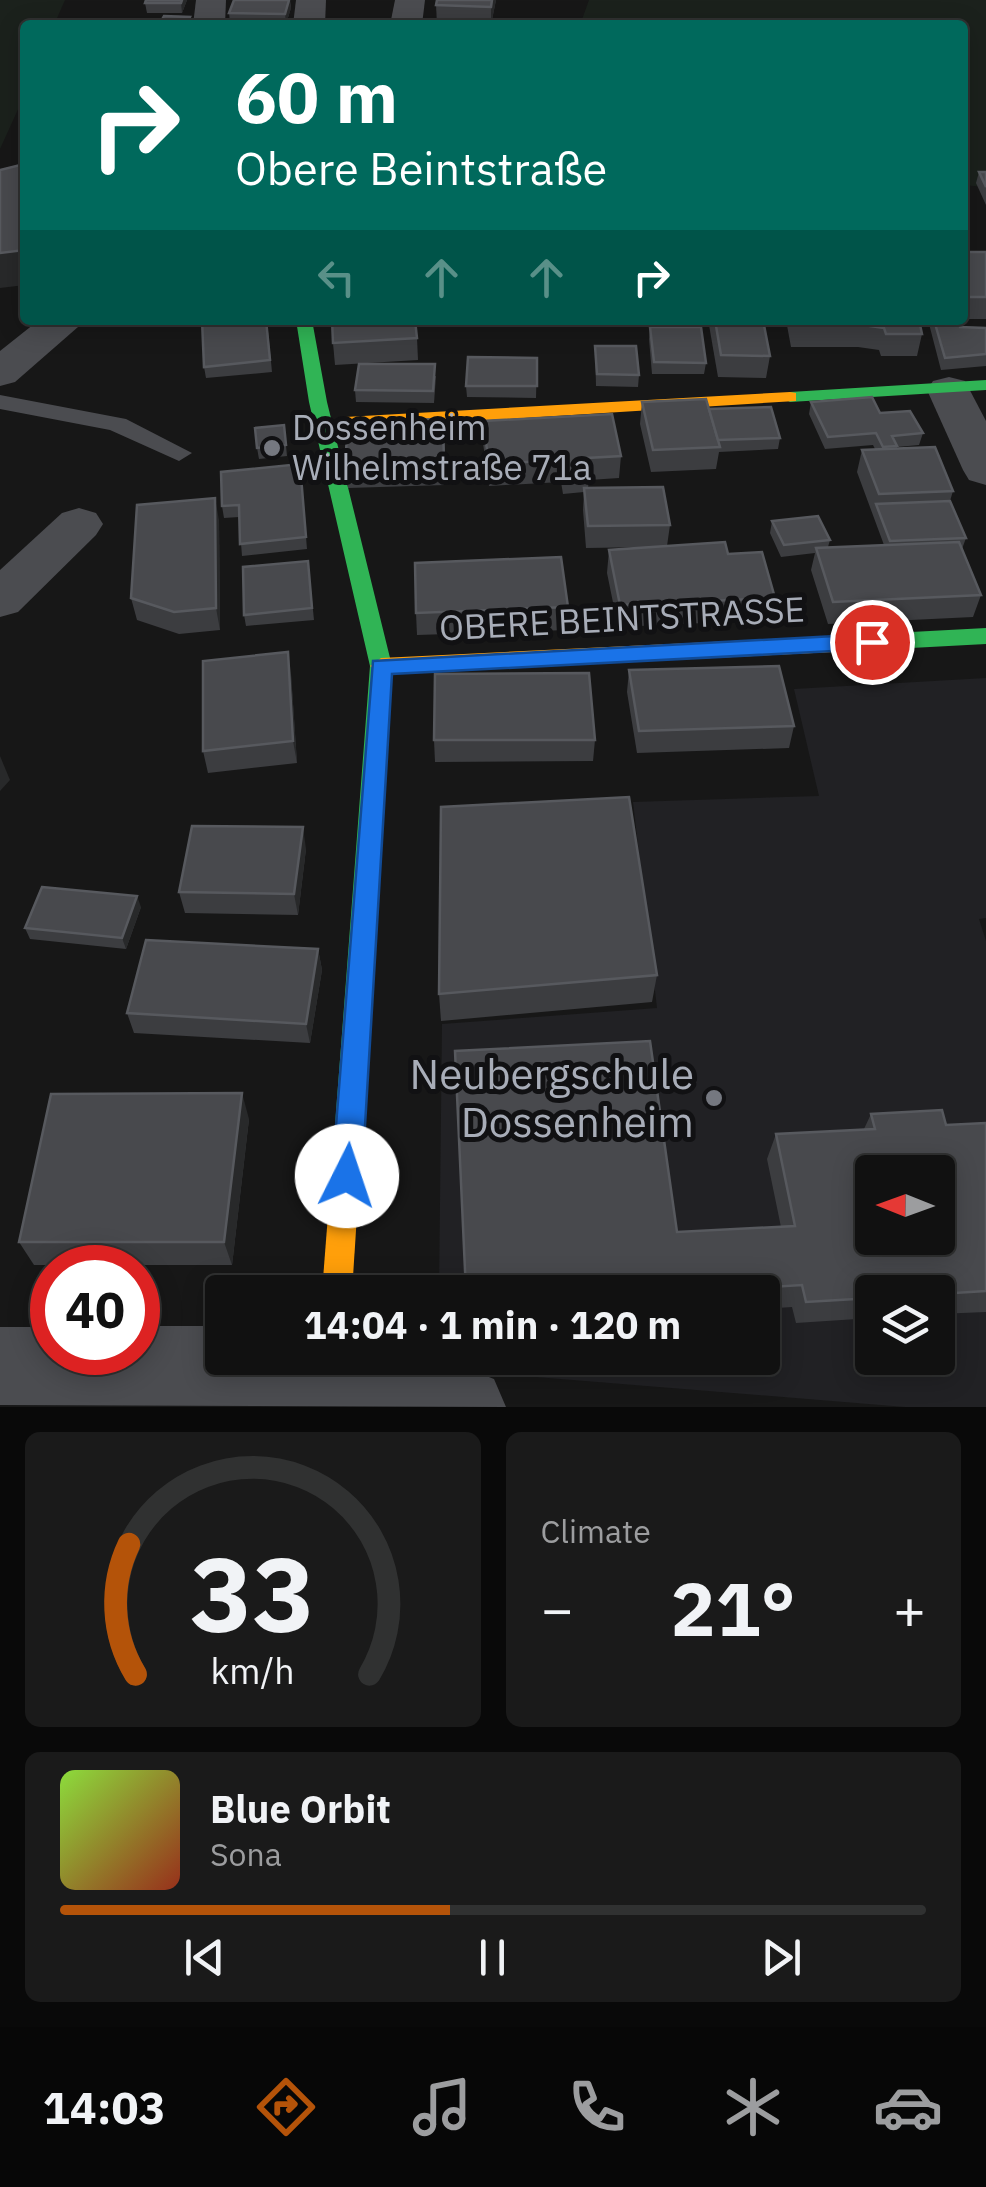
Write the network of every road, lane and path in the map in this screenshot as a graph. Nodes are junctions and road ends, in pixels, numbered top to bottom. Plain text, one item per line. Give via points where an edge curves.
1 (59, 325) edge
2 (305, 325) edge
3 (0, 373) edge
4 (967, 388) edge
5 (0, 402) edge
6 (323, 424) junction
7 (179, 453) dead end
8 (986, 470) edge
9 (79, 524) dead end
10 (0, 599) edge
11 (986, 636) edge
12 (381, 666) junction
13 (338, 1275) edge
14 (205, 1359) edge
15 (0, 1366) edge
16 (353, 1375) edge
17 (466, 1407) edge

1 - 3 street
2 - 6 street
4 - 6 street
4 - 8 street
5 - 7 lane via 118,424
6 - 12 street
9 - 10 street
11 - 12 street, OBERE BEINTSTRASSE
12 - 13 street
14 - 15 street
16 - 17 street via 378,1398

